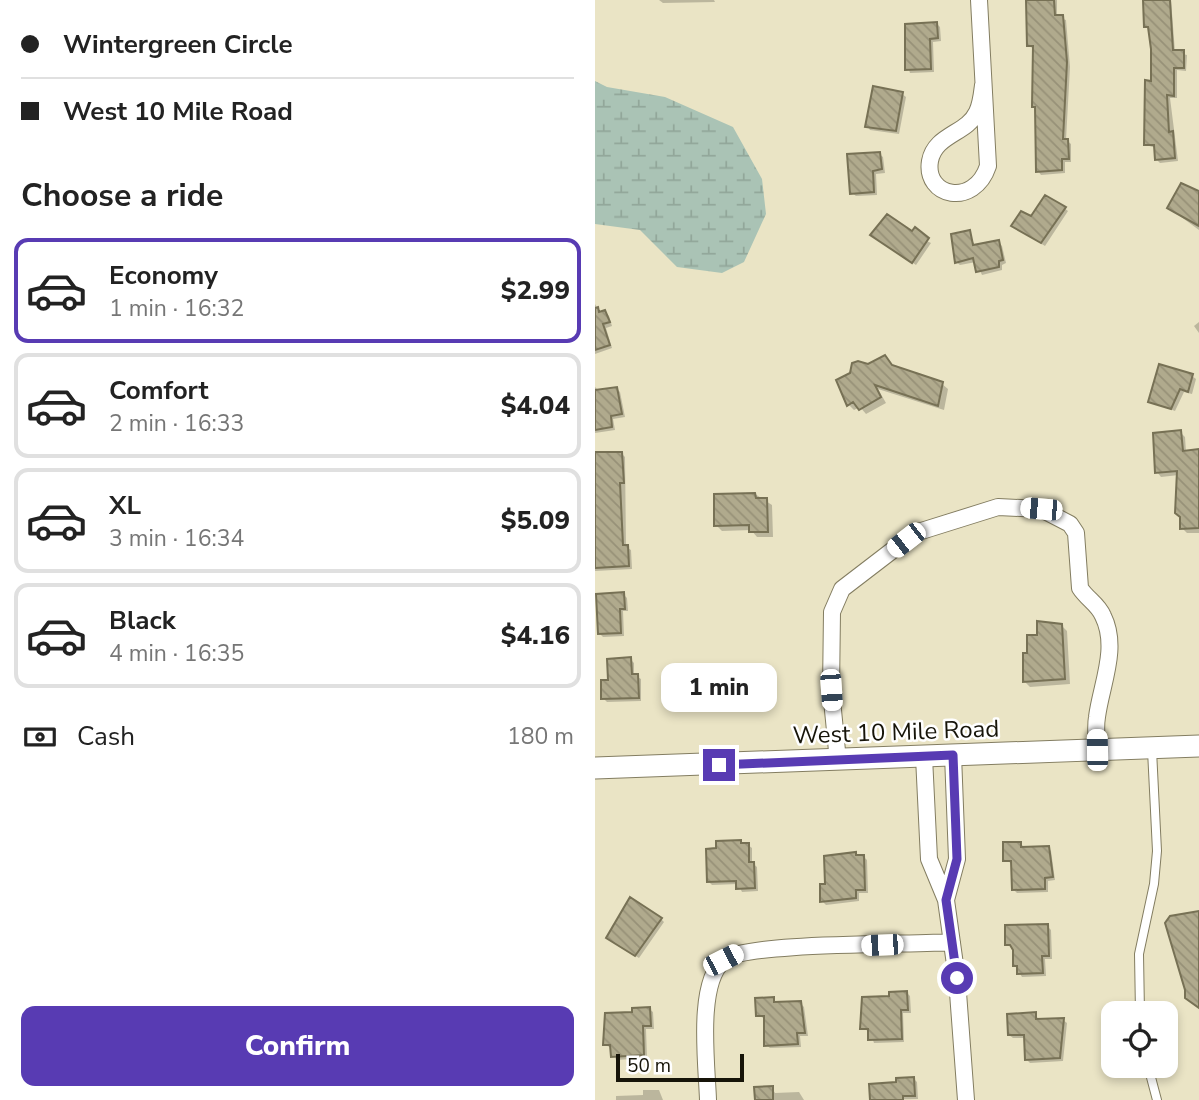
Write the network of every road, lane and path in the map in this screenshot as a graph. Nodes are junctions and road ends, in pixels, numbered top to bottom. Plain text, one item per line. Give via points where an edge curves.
1 (979, 0) edge
2 (983, 85) junction
3 (1199, 746) edge
4 (1152, 747) junction
5 (1097, 750) junction
6 (953, 755) junction
7 (924, 757) junction
8 (838, 761) junction
9 (595, 768) edge
10 (946, 900) junction
11 (952, 942) junction
12 (1140, 1001) edge
13 (1151, 1078) edge
14 (708, 1100) edge
15 (966, 1100) edge
16 (1157, 1100) edge

1 - 2 street
2 - 2 street via 988,156 984,176 970,191 945,191 931,175 929,163 939,143 977,113
3 - 4 main road, West 10 Mile Road
4 - 5 main road, West 10 Mile Road
4 - 12 lane via 1157,850 1139,954
5 - 6 main road, West 10 Mile Road
5 - 8 street via 1096,721 1109,639 1097,604 1080,588 1076,534 1070,524 1041,509 998,507 915,533 842,589 832,612 831,690
6 - 7 main road, West 10 Mile Road
6 - 10 street via 957,859
7 - 8 main road, West 10 Mile Road
7 - 10 street via 929,859
8 - 9 main road, West 10 Mile Road
10 - 11 street
11 - 14 street via 769,948 739,952 723,960 706,1002
11 - 15 street
13 - 16 lane

